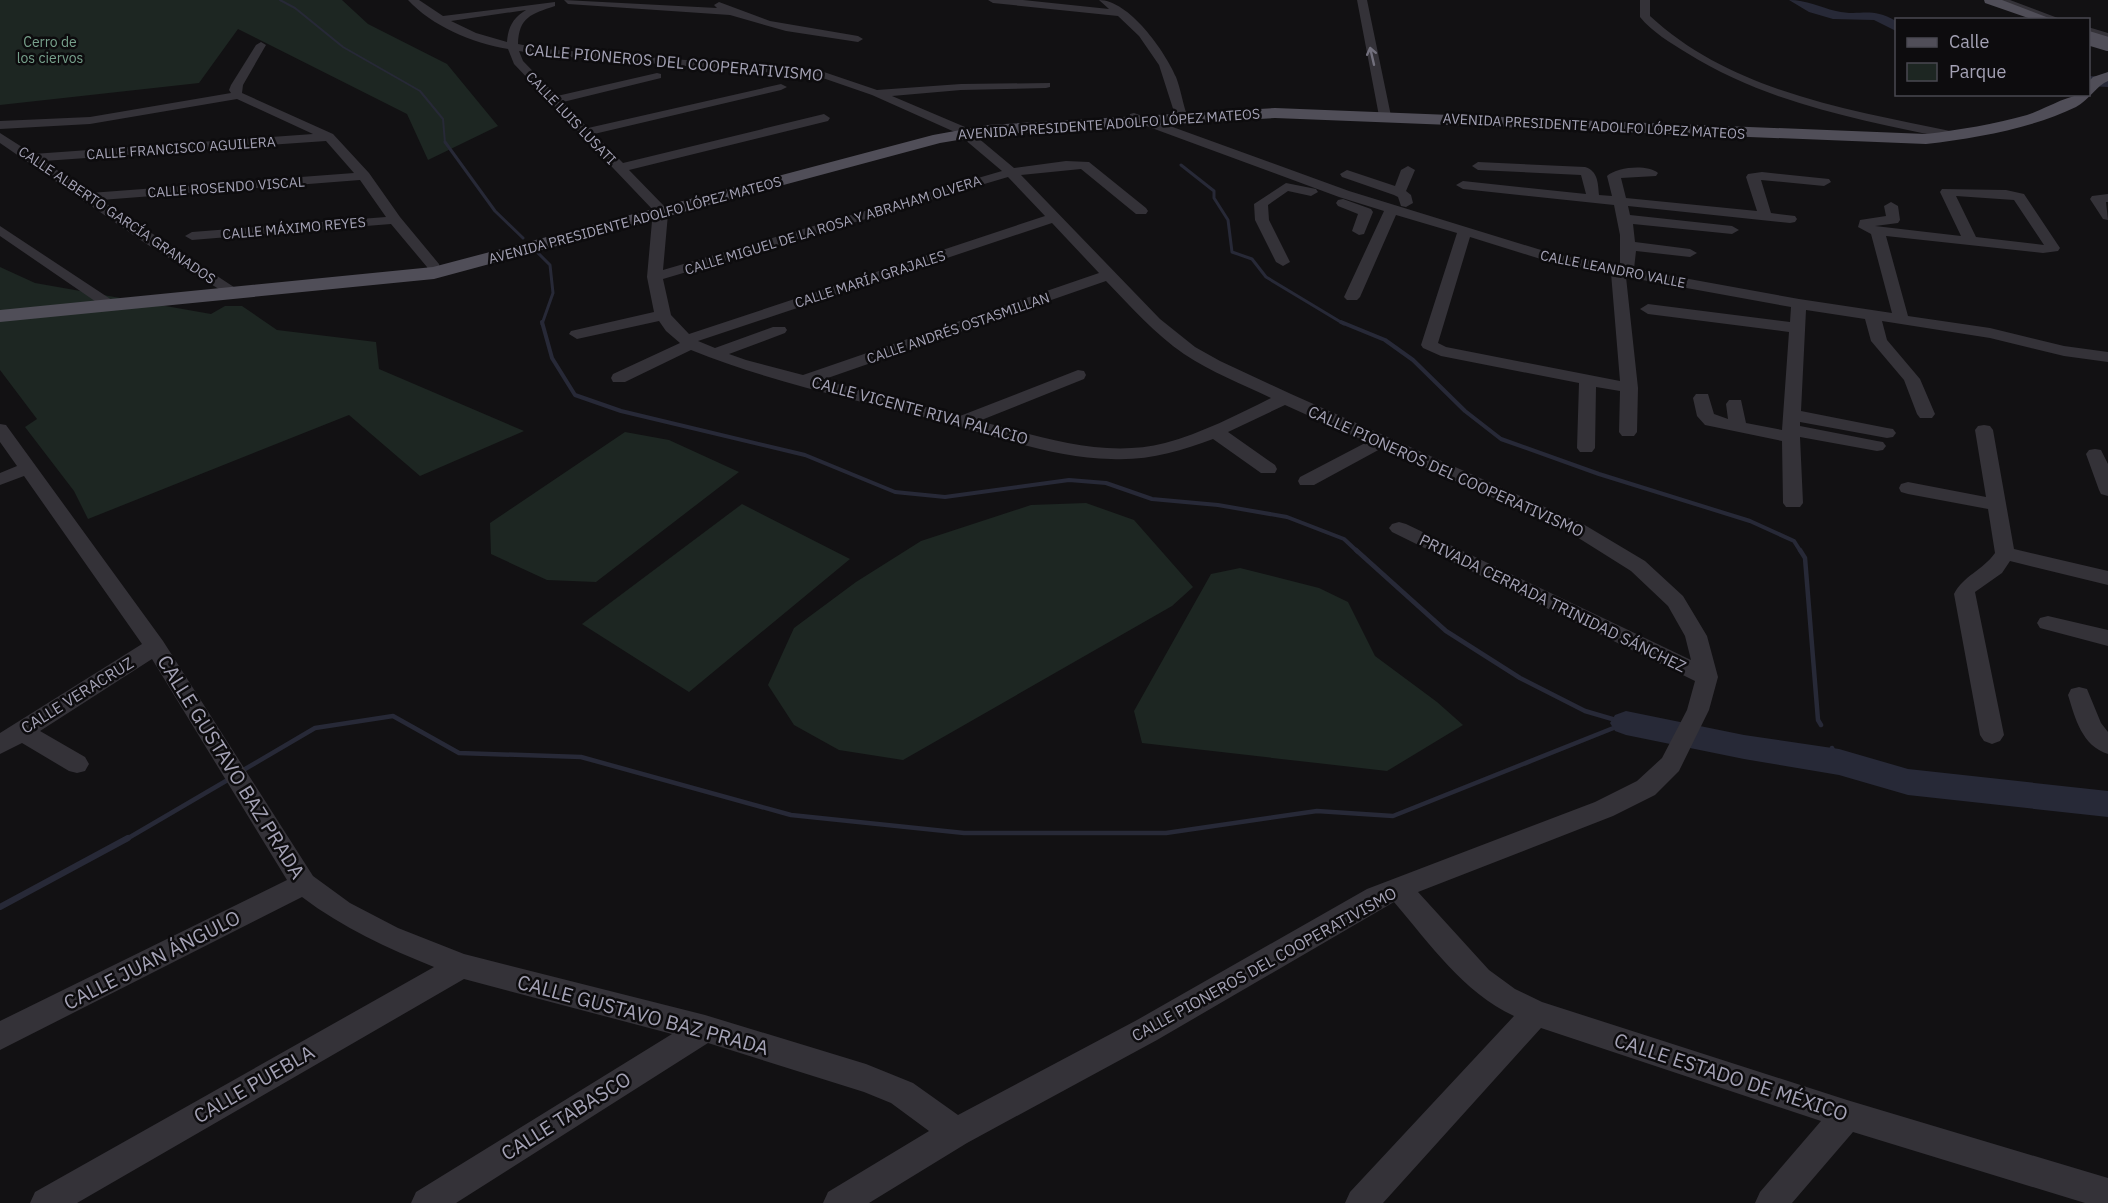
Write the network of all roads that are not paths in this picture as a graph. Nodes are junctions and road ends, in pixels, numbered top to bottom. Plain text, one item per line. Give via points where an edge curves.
1 (413, 0) edge
2 (711, 0) edge
3 (993, 0) edge
4 (1104, 0) edge
5 (1362, 0) edge
6 (1645, 0) edge
7 (2000, 0) edge
8 (573, 1) edge
9 (1982, 1) edge
10 (551, 4) junction
11 (730, 12) junction
12 (1121, 13) junction
13 (2020, 18) edge
14 (2029, 18) edge
15 (2041, 18) edge
16 (2052, 18) edge
17 (438, 20) junction
18 (858, 39) dead end
19 (261, 45) dead end
20 (512, 46) junction
21 (543, 52) junction
22 (518, 62) junction
23 (657, 76) dead end
24 (1046, 85) dead end
25 (781, 87) dead end
26 (876, 93) junction
27 (238, 95) junction
28 (2066, 96) edge
29 (2075, 96) edge
30 (555, 100) junction
31 (1385, 114) junction
32 (1181, 115) junction
33 (824, 118) dead end
34 (1137, 119) junction
35 (963, 131) junction
36 (585, 132) junction
37 (0, 133) edge
38 (1947, 134) junction
39 (329, 137) junction
40 (33, 158) junction
41 (1478, 166) dead end
42 (1531, 167) junction
43 (620, 168) junction
44 (1408, 170) dead end
45 (1011, 172) junction
46 (1651, 173) dead end
47 (1347, 174) dead end
48 (364, 176) junction
49 (1824, 183) dead end
50 (1533, 184) dead end
51 (1463, 185) dead end
52 (1399, 192) junction
53 (87, 197) junction
54 (1339, 197) junction
55 (2108, 198) edge
56 (1593, 199) junction
57 (1619, 202) junction
58 (1891, 206) dead end
59 (1141, 211) dead end
60 (660, 212) junction
61 (1399, 212) junction
62 (1765, 216) junction
63 (2108, 216) edge
64 (1054, 218) junction
65 (1626, 219) junction
66 (1790, 219) dead end
67 (395, 220) junction
68 (0, 230) edge
69 (1732, 230) dead end
70 (1359, 231) dead end
71 (1464, 232) junction
72 (1878, 232) junction
73 (192, 236) dead end
74 (1971, 241) junction
75 (1630, 246) junction
76 (1690, 253) dead end
77 (1283, 262) dead end
78 (434, 270) junction
79 (1622, 273) junction
80 (1109, 275) junction
81 (656, 278) junction
82 (229, 289) junction
83 (1352, 297) dead end
84 (104, 301) junction
85 (1799, 304) junction
86 (0, 307) edge
87 (1648, 309) dead end
88 (1872, 314) junction
89 (663, 315) junction
90 (0, 316) edge
91 (1901, 319) junction
92 (1797, 328) junction
93 (779, 330) dead end
94 (577, 334) dead end
95 (689, 342) junction
96 (713, 354) junction
97 (2108, 357) edge
98 (1078, 375) dead end
99 (619, 378) dead end
100 (806, 380) junction
101 (1588, 382) junction
102 (1629, 388) junction
103 (1285, 398) junction
104 (1702, 398) dead end
105 (1735, 404) dead end
106 (1926, 414) dead end
107 (960, 422) junction
108 (1738, 427) junction
109 (1792, 427) junction
110 (0, 429) edge
111 (1984, 430) dead end
112 (1214, 431) junction
113 (1628, 432) dead end
114 (1882, 440) dead end
115 (1382, 441) junction
116 (1586, 448) dead end
117 (2095, 454) dead end
118 (27, 469) junction
119 (1268, 470) dead end
120 (0, 478) edge
121 (1307, 481) dead end
122 (1908, 488) dead end
123 (2108, 490) edge
124 (1793, 503) dead end
125 (1997, 505) junction
126 (1399, 528) dead end
127 (2005, 553) junction
128 (2108, 578) edge
129 (2048, 623) dead end
130 (2108, 638) edge
131 (155, 646) junction
132 (1707, 677) junction
133 (2079, 695) dead end
134 (21, 731) junction
135 (1992, 735) dead end
136 (0, 745) edge
137 (2108, 745) edge
138 (77, 764) dead end
139 (304, 884) junction
140 (1398, 888) junction
141 (462, 966) junction
142 (1536, 1013) junction
143 (705, 1029) junction
144 (0, 1036) edge
145 (1846, 1115) junction
146 (956, 1132) junction
147 (2108, 1194) edge
148 (46, 1203) edge
149 (428, 1203) edge
150 (839, 1203) edge
151 (1361, 1203) edge
152 (1771, 1203) edge

1 - 17 street
2 - 11 street
3 - 12 street
4 - 12 street
31 -> 5 street
6 - 38 street via 1645,17 1652,24 1729,74 1833,111
7 - 16 street
8 - 10 street
8 - 11 street
9 - 13 main road
9 - 14 main road
9 - 15 main road
10 - 17 street
10 - 20 street via 516,23
11 - 18 street via 779,26
12 - 32 street via 1154,49 1170,77
17 - 20 street via 490,42
19 - 27 street via 237,85
20 - 21 street, CALLE PIONEROS DEL COOPERATIVISMO
20 - 22 street, CALLE LUIS LUSATI
21 - 22 street
21 - 26 street, CALLE PIONEROS DEL COOPERATIVISMO via 810,72
22 - 30 street, CALLE LUIS LUSATI
23 - 30 street
24 - 26 street
25 - 36 street
26 - 35 street, CALLE PIONEROS DEL COOPERATIVISMO
27 - 37 street via 154,112 27,126
27 - 39 street
28 - 38 main road, AVENIDA PRESIDENTE ADOLFO LÓPEZ MATEOS via 2032,111
29 - 38 main road, AVENIDA PRESIDENTE ADOLFO LÓPEZ MATEOS via 2050,112
30 - 36 street, CALLE LUIS LUSATI
31 - 32 main road, AVENIDA PRESIDENTE ADOLFO LÓPEZ MATEOS
31 - 38 main road, AVENIDA PRESIDENTE ADOLFO LÓPEZ MATEOS via 1899,139
32 - 34 main road, AVENIDA PRESIDENTE ADOLFO LÓPEZ MATEOS
33 - 43 street
34 - 35 main road, AVENIDA PRESIDENTE ADOLFO LÓPEZ MATEOS
34 - 54 street, CALLE LEANDRO VALLE
35 - 45 street, CALLE PIONEROS DEL COOPERATIVISMO
35 - 60 main road, AVENIDA PRESIDENTE ADOLFO LÓPEZ MATEOS
36 - 43 street, CALLE LUIS LUSATI
37 - 40 street, CALLE ALBERTO GARCÍA GRANADOS
39 - 40 street, CALLE FRANCISCO AGUILERA
39 - 48 street
40 - 53 street, CALLE ALBERTO GARCÍA GRANADOS
41 - 42 street
42 - 50 street
42 - 56 street via 1585,171 1590,176
43 - 60 street, CALLE LUIS LUSATI
44 - 52 street
45 - 59 street, CALLE MIGUEL DE LA ROSA Y ABRAHAM OLVERA via 1084,165
45 - 64 street, CALLE PIONEROS DEL COOPERATIVISMO
45 - 81 street, CALLE MIGUEL DE LA ROSA Y ABRAHAM OLVERA
46 - 57 street via 1615,175
47 - 52 street
48 - 53 street, CALLE ROSENDO VISCAL
48 - 67 street
49 - 62 street via 1753,177
51 - 56 street via 1484,193
52 - 61 street via 1406,197
53 - 82 street, CALLE ALBERTO GARCÍA GRANADOS
54 - 61 street, CALLE LEANDRO VALLE
54 - 70 street via 1366,212
54 - 77 street via 1286,187 1261,204 1262,220
55 - 63 street via 2097,199
56 - 57 street
57 - 62 street
57 - 65 street
58 - 72 street via 1893,220 1865,223 1865,227
60 - 78 main road, AVENIDA PRESIDENTE ADOLFO LÓPEZ MATEOS
60 - 81 street
61 - 71 street, CALLE LEANDRO VALLE
61 - 83 street
62 - 66 street
64 - 80 street, CALLE PIONEROS DEL COOPERATIVISMO
64 - 95 street, CALLE MARÍA GRAJALES
65 - 69 street
65 - 75 street
67 - 73 street, CALLE MÁXIMO REYES
67 - 78 street
68 - 84 street
71 - 79 street, CALLE LEANDRO VALLE via 1552,258
71 - 101 street via 1429,345 1441,351
72 - 74 street
72 - 91 street
74 - 74 street via 1947,192 2019,197 2052,248
75 - 76 street
75 - 79 street
78 - 82 main road, AVENIDA PRESIDENTE ADOLFO LÓPEZ MATEOS
79 - 85 street, CALLE LEANDRO VALLE
79 - 102 street
80 - 100 street, CALLE ANDRÉS OSTASMILLAN
80 - 103 street, CALLE PIONEROS DEL COOPERATIVISMO via 1154,322 1190,351
81 - 89 street
82 - 84 main road, AVENIDA PRESIDENTE ADOLFO LÓPEZ MATEOS
84 - 86 main road, AVENIDA PRESIDENTE ADOLFO LÓPEZ MATEOS
84 - 90 main road, AVENIDA PRESIDENTE ADOLFO LÓPEZ MATEOS
85 - 88 street, CALLE LEANDRO VALLE
85 - 92 street
87 - 92 street
88 - 91 street, CALLE LEANDRO VALLE
88 - 106 street via 1880,341 1912,379
89 - 94 street
89 - 95 street, CALLE VICENTE RIVA PALACIO
91 - 97 street, CALLE LEANDRO VALLE
92 - 109 street
93 - 96 street
95 - 96 street, CALLE VICENTE RIVA PALACIO
95 - 99 street, CALLE MARÍA GRAJALES
96 - 100 street, CALLE VICENTE RIVA PALACIO
98 - 107 street
100 - 107 street, CALLE VICENTE RIVA PALACIO
101 - 102 street
101 - 116 street
102 - 113 street
103 - 112 street, CALLE VICENTE RIVA PALACIO
103 - 115 street, CALLE PIONEROS DEL COOPERATIVISMO
104 - 108 street via 1707,419
105 - 108 street
107 - 112 street, CALLE VICENTE RIVA PALACIO via 1040,442 1121,454 1160,450
108 - 109 street
109 - 114 street
109 - 124 street
110 - 118 street, CALLE GUSTAVO BAZ PRADA
111 - 125 street
112 - 119 street
115 - 121 street
115 - 132 street, CALLE PIONEROS DEL COOPERATIVISMO via 1576,528 1638,566 1676,602 1696,636
117 - 123 street
118 - 120 street
118 - 131 street, CALLE GUSTAVO BAZ PRADA
122 - 125 street
125 - 127 street
126 - 132 street, PRIVADA CERRADA TRINIDAD SÁNCHEZ
127 - 128 street
127 - 135 street via 1995,568 1964,594
129 - 130 street
131 - 134 street, CALLE VERACRUZ
131 - 139 street, CALLE GUSTAVO BAZ PRADA
132 - 140 street, CALLE PIONEROS DEL COOPERATIVISMO via 1698,710 1671,764 1646,788 1604,809
133 - 137 street via 2093,731
134 - 136 street, CALLE VERACRUZ
134 - 138 street
139 - 141 street, CALLE GUSTAVO BAZ PRADA via 341,911 388,936
139 - 144 street, CALLE JUAN ÁNGULO
140 - 142 street, CALLE ESTADO DE MÉXICO via 1479,979 1504,998
140 - 146 street, CALLE PIONEROS DEL COOPERATIVISMO via 1147,1030
141 - 143 street, CALLE GUSTAVO BAZ PRADA
141 - 148 street, CALLE PUEBLA
142 - 145 street, CALLE ESTADO DE MÉXICO
142 - 151 street
143 - 146 street, CALLE GUSTAVO BAZ PRADA via 866,1078 902,1093
143 - 149 street, CALLE TABASCO
145 - 147 street, CALLE ESTADO DE MÉXICO
145 - 152 street
146 - 150 street, CALLE PIONEROS DEL COOPERATIVISMO

